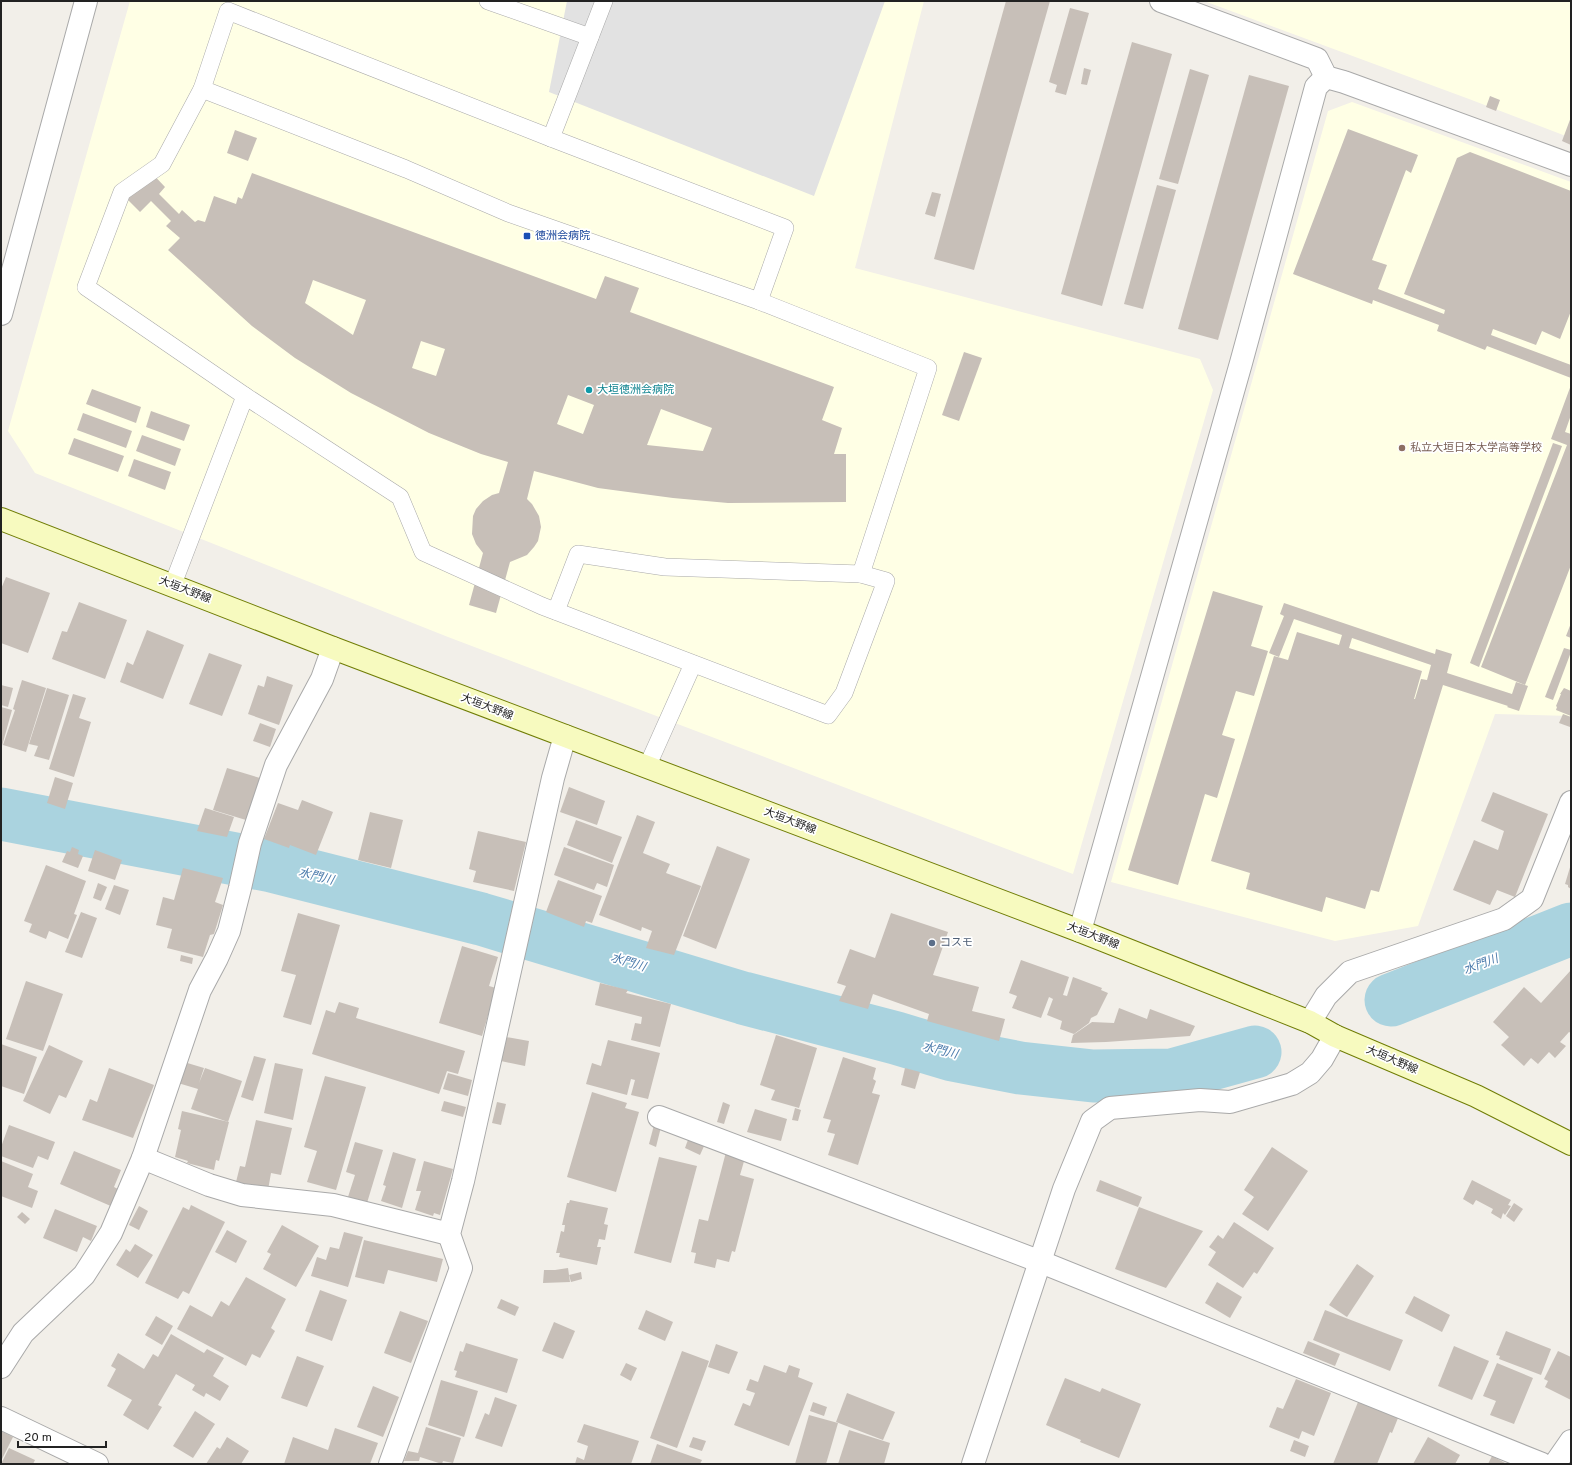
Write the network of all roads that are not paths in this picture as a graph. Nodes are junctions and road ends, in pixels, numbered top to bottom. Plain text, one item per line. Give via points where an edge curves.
1 (86, 1) edge
2 (488, 1) edge
3 (604, 1) edge
4 (1161, 1) edge
5 (230, 6) edge
6 (590, 37) junction
7 (1326, 77) junction
8 (202, 89) junction
9 (551, 138) junction
10 (1571, 165) edge
11 (759, 301) junction
12 (1, 314) edge
13 (245, 396) junction
14 (1, 518) edge
15 (861, 574) junction
16 (172, 584) junction
17 (556, 612) junction
18 (333, 648) junction
19 (693, 664) junction
20 (565, 736) junction
21 (647, 767) junction
22 (1571, 802) edge
23 (1080, 931) junction
24 (1310, 1022) junction
25 (1335, 1036) junction
26 (659, 1118) dead end
27 (1571, 1144) edge
28 (143, 1158) junction
29 (450, 1234) junction
30 (1041, 1262) junction
31 (1, 1367) edge
32 (1, 1418) edge
33 (1571, 1441) edge
34 (98, 1464) edge
35 (390, 1464) edge
36 (973, 1464) edge
37 (1542, 1464) edge
38 (1555, 1464) edge

1 - 12 street
2 - 6 lane
3 - 6 lane
4 - 7 street via 1317,59
5 - 8 lane
5 - 9 lane
6 - 9 lane
7 - 10 street
7 - 23 street via 1316,87 1239,371
8 - 11 lane via 406,169 508,213
8 - 13 lane via 162,164 122,192 86,287
9 - 11 lane via 784,228
11 - 15 lane via 928,368
13 - 16 lane
13 - 17 lane via 400,497 423,552
14 - 16 main road, 大垣大野線
15 - 17 lane via 665,567 578,554
15 - 19 lane via 886,582 844,693 828,715
16 - 18 main road, 大垣大野線
17 - 19 lane
18 - 20 main road, 大垣大野線
18 - 28 street via 322,679 276,765 250,843 229,931 200,990
19 - 21 lane
20 - 21 main road, 大垣大野線
20 - 29 street
21 - 23 main road, 大垣大野線
22 - 24 street via 1532,899 1504,919 1350,972 1326,996
23 - 24 main road, 大垣大野線
24 - 25 main road, 大垣大野線
25 - 27 main road, 大垣大野線 via 1476,1096
25 - 30 street via 1322,1059 1310,1073 1292,1084 1230,1102 1200,1100 1110,1108 1092,1121 1064,1189
26 - 30 street
28 - 29 street via 209,1185 242,1195 333,1205
28 - 31 street via 111,1233 84,1275 23,1333
29 - 35 street via 461,1268
30 - 36 street
30 - 37 street
32 - 34 street
33 - 38 street

